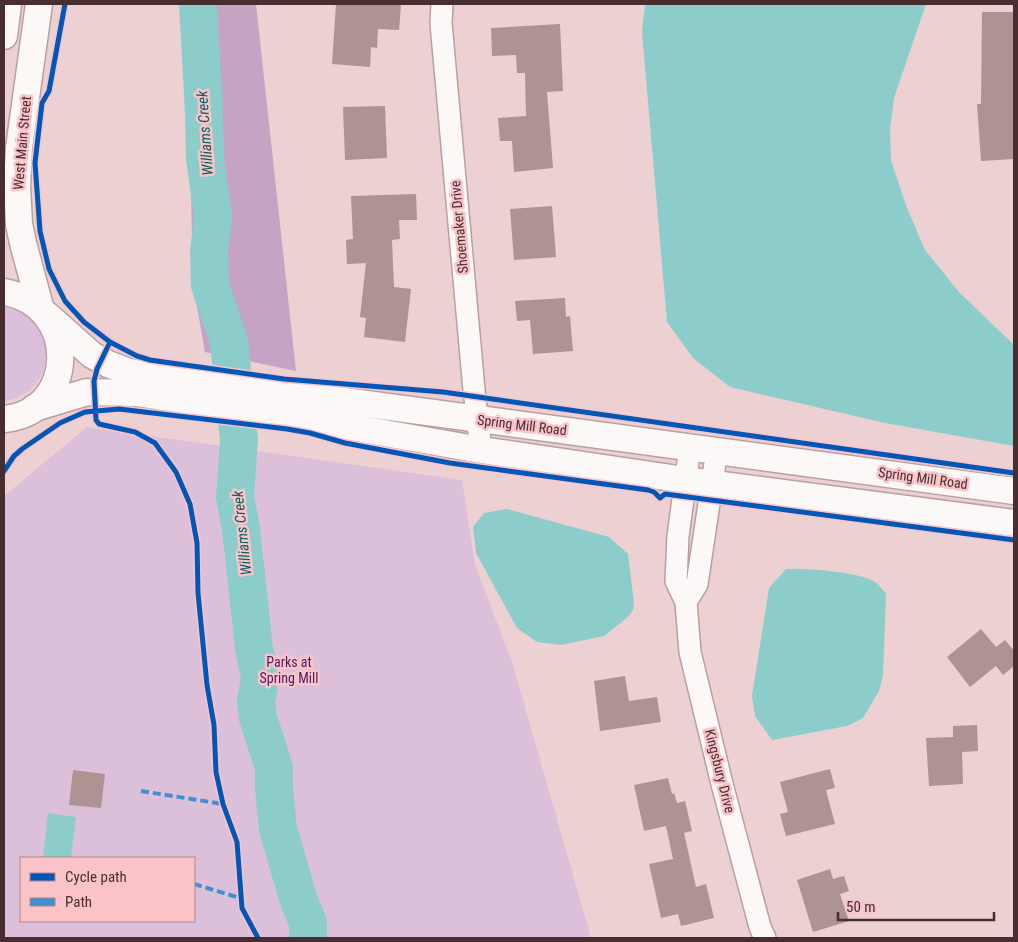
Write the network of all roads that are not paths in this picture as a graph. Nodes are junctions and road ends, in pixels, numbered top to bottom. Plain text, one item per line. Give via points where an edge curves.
1 (8, 4) edge
2 (39, 4) edge
3 (442, 4) edge
4 (4, 36) edge
5 (4, 292) edge
6 (44, 312) junction
7 (196, 392) junction
8 (282, 404) junction
9 (19, 414) edge
10 (477, 419) junction
11 (4, 438) edge
12 (690, 447) junction
13 (481, 450) junction
14 (717, 450) junction
15 (685, 480) junction
16 (712, 484) junction
17 (1014, 491) edge
18 (1014, 523) edge
19 (686, 602) junction
20 (766, 938) edge

1 - 4 street
2 - 6 street, West Main Street via 19,148 17,186 23,243
3 - 10 street, Shoemaker Drive via 441,23
5 - 6 street, Spring Mill Road via 24,298
6 - 7 street, Spring Mill Road via 92,355 108,364
6 - 9 street, West Main Street via 56,330 60,347 56,381 47,396
7 - 8 street, Spring Mill Road
7 - 9 street, Spring Mill Road via 94,391 72,395
8 - 10 street, Spring Mill Road
8 - 13 street, Spring Mill Road
9 - 11 street
10 - 12 street, Spring Mill Road
10 - 13 street, Shoemaker Drive
12 - 14 street, Spring Mill Road
12 - 15 street, Kingsbury Drive
13 - 15 street, Spring Mill Road
14 - 16 street
14 - 17 street, Spring Mill Road
15 - 16 street, Spring Mill Road
15 - 19 street, Kingsbury Drive via 676,581
16 - 18 street, Spring Mill Road
16 - 19 street via 697,584
19 - 20 street, Kingsbury Drive via 690,652 722,784 760,927

